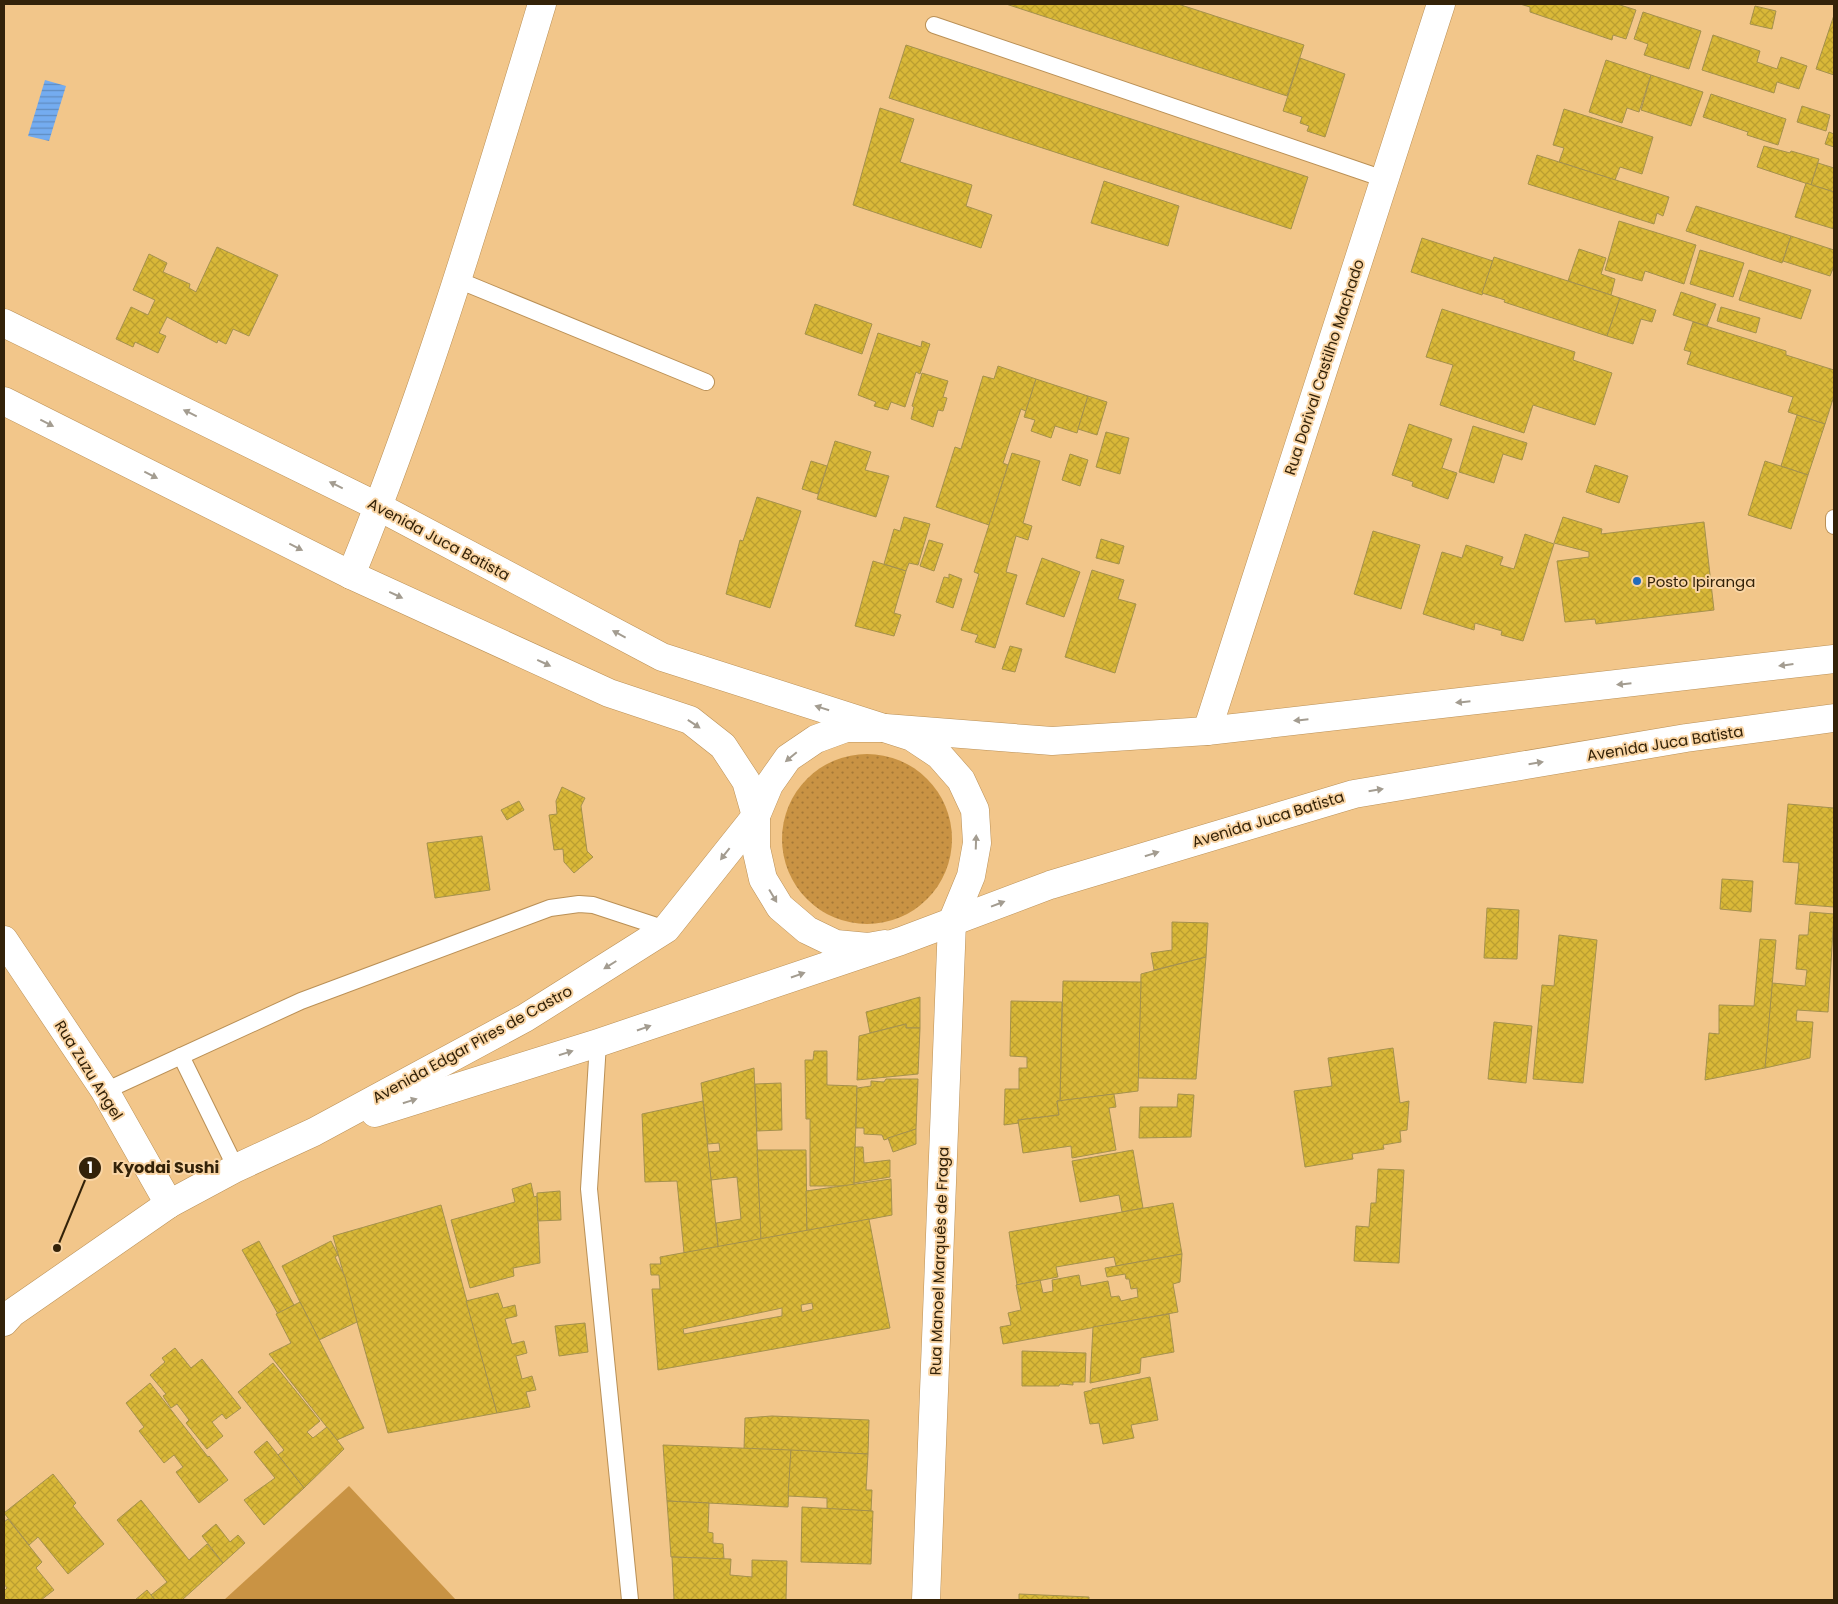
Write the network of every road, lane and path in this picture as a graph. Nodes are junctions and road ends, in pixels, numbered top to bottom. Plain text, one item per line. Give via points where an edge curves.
1 (542, 4) edge
2 (1441, 4) edge
3 (934, 25) dead end
4 (1384, 179) junction
5 (458, 280) junction
6 (4, 323) edge
7 (706, 382) dead end
8 (4, 401) edge
9 (379, 507) junction
10 (1834, 518) edge
11 (1834, 526) edge
12 (352, 575) junction
13 (1834, 659) edge
14 (1834, 718) edge
15 (885, 728) junction
16 (1207, 731) junction
17 (756, 816) junction
18 (952, 922) junction
19 (666, 930) junction
20 (4, 940) edge
21 (901, 941) junction
22 (598, 1043) junction
23 (181, 1056) junction
24 (105, 1091) junction
25 (314, 1132) junction
26 (236, 1168) junction
27 (169, 1204) junction
28 (4, 1322) edge
29 (630, 1600) edge
30 (926, 1600) edge

1 - 5 main road
2 - 4 main road, Rua Dorival Castilho Machado
3 - 4 lane
4 - 16 main road, Rua Dorival Castilho Machado
5 - 7 lane
5 - 9 main road
9 -> 6 main road, Avenida Juca Batista
8 -> 12 main road
9 - 12 main road
15 -> 9 main road, Avenida Juca Batista via 662,656
10 - 11 lane
12 -> 17 main road via 610,693 690,720 723,746 746,780
13 -> 16 main road, Avenida Juca Batista
18 -> 14 main road, Avenida Juca Batista via 1050,885 1354,794 1686,738
15 - 16 main road, Avenida Juca Batista via 1052,741
15 -> 17 main road, Avenida Edgar Pires de Castro via 846,728 816,739 788,758 769,786
18 -> 15 main road, Avenida Juca Batista via 972,876 977,843 975,810 961,780 939,755 912,737
17 -> 19 main road, Avenida Edgar Pires de Castro
17 -> 21 main road via 756,848 763,879 780,907 808,930 836,944 868,947
18 - 21 main road
18 - 30 main road, Rua Manoel Marquês de Fraga
19 - 23 lane via 593,905 550,908 301,1001
19 -> 25 main road, Avenida Edgar Pires de Castro via 525,1018
20 - 24 main road, Rua Zuzu Angel
22 -> 21 main road, Avenida Edgar Pires de Castro
25 -> 22 main road, Avenida Edgar Pires de Castro
22 - 29 lane via 590,1190
23 - 24 lane
23 - 26 lane
24 - 27 main road, Rua Zuzu Angel
25 - 26 main road, Avenida Edgar Pires de Castro
26 - 27 main road, Avenida Edgar Pires de Castro
27 - 28 main road, Avenida Edgar Pires de Castro via 12,1313

